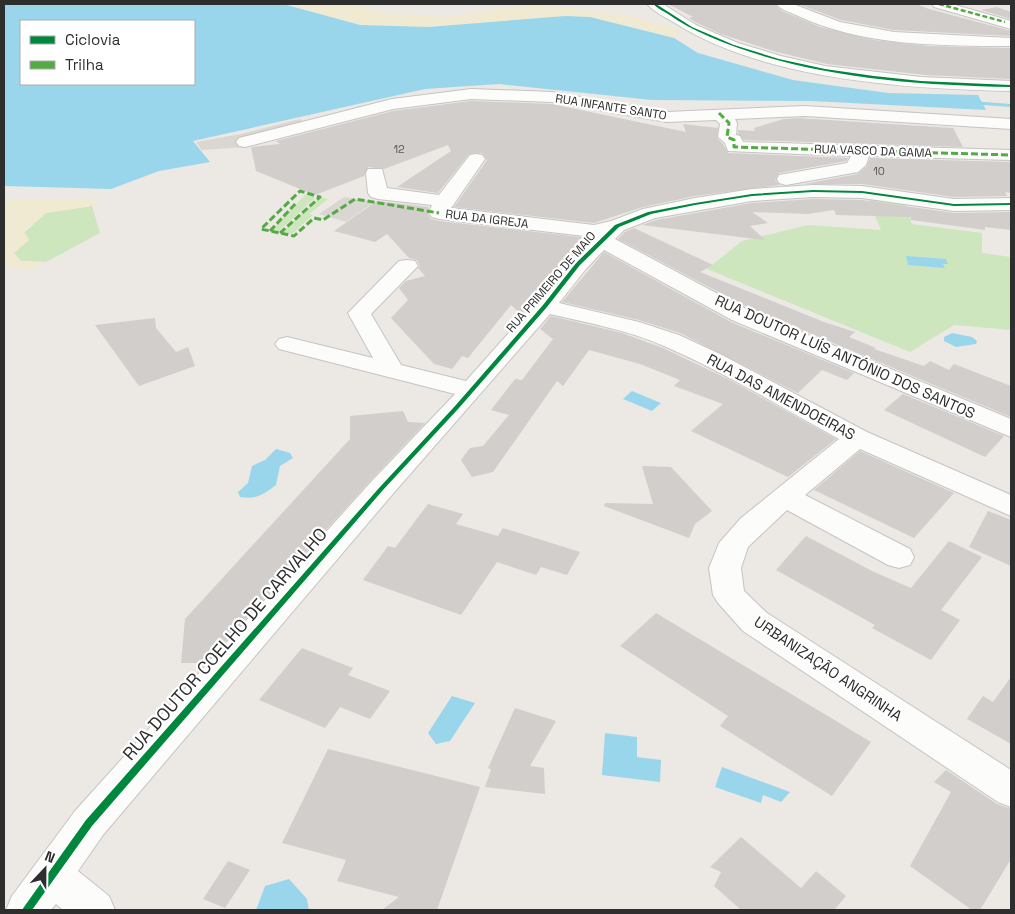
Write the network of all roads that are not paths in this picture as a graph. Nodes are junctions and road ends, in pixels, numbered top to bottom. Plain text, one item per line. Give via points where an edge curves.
1 (654, 4) edge
2 (783, 4) edge
3 (939, 4) edge
4 (1008, 23) edge
5 (1011, 42) edge
6 (983, 85) junction
7 (1011, 86) edge
8 (718, 113) junction
9 (1005, 115) edge
10 (245, 142) dead end
11 (862, 151) junction
12 (1011, 155) edge
13 (476, 159) dead end
14 (375, 173) dead end
15 (444, 201) junction
16 (1011, 204) edge
17 (650, 213) junction
18 (609, 233) junction
19 (407, 266) dead end
20 (545, 306) junction
21 (288, 344) dead end
22 (392, 370) junction
23 (464, 398) junction
24 (1011, 430) edge
25 (857, 438) junction
26 (785, 497) junction
27 (1011, 506) edge
28 (899, 557) dead end
29 (1011, 790) edge
30 (52, 875) junction
31 (27, 910) edge
32 (94, 910) edge

1 - 6 street via 669,15 732,44 821,70 862,77
2 - 5 street via 818,20 866,31 905,37
3 - 4 street
6 - 7 street
6 - 9 street
8 - 9 street, RUA INFANTE SANTO via 805,111
8 - 10 street, RUA INFANTE SANTO via 667,117 552,97 471,94 392,104
8 - 11 street, RUA VASCO DA GAMA via 729,124 727,136 734,140 734,147
11 - 12 street, RUA VASCO DA GAMA
11 - 17 street via 857,165 852,168 680,200
13 - 15 street
14 - 15 street, RUA DA IGREJA via 378,193
15 - 18 street, RUA DA IGREJA via 439,214
16 - 17 street, RUA PRIMEIRO DE MAIO via 954,204 862,192 813,191 752,196
17 - 18 street, RUA PRIMEIRO DE MAIO
18 - 20 street, RUA PRIMEIRO DE MAIO
18 - 24 street, RUA DOUTOR LUÍS ANTÓNIO DOS SANTOS via 740,315
19 - 22 street via 359,314
20 - 23 street, RUA PRIMEIRO DE MAIO
20 - 25 street, RUA DAS AMENDOEIRAS via 671,340
21 - 22 street
22 - 23 street
23 - 30 street, RUA DOUTOR COELHO DE CARVALHO via 380,489 89,823
25 - 26 street, URBANIZAÇÃO ANGRINHA
25 - 27 street, RUA DAS AMENDOEIRAS
26 - 28 street
26 - 29 street, URBANIZAÇÃO ANGRINHA via 734,543 726,568 729,595 755,622
30 - 31 street, RUA DOUTOR COELHO DE CARVALHO
30 - 32 street

